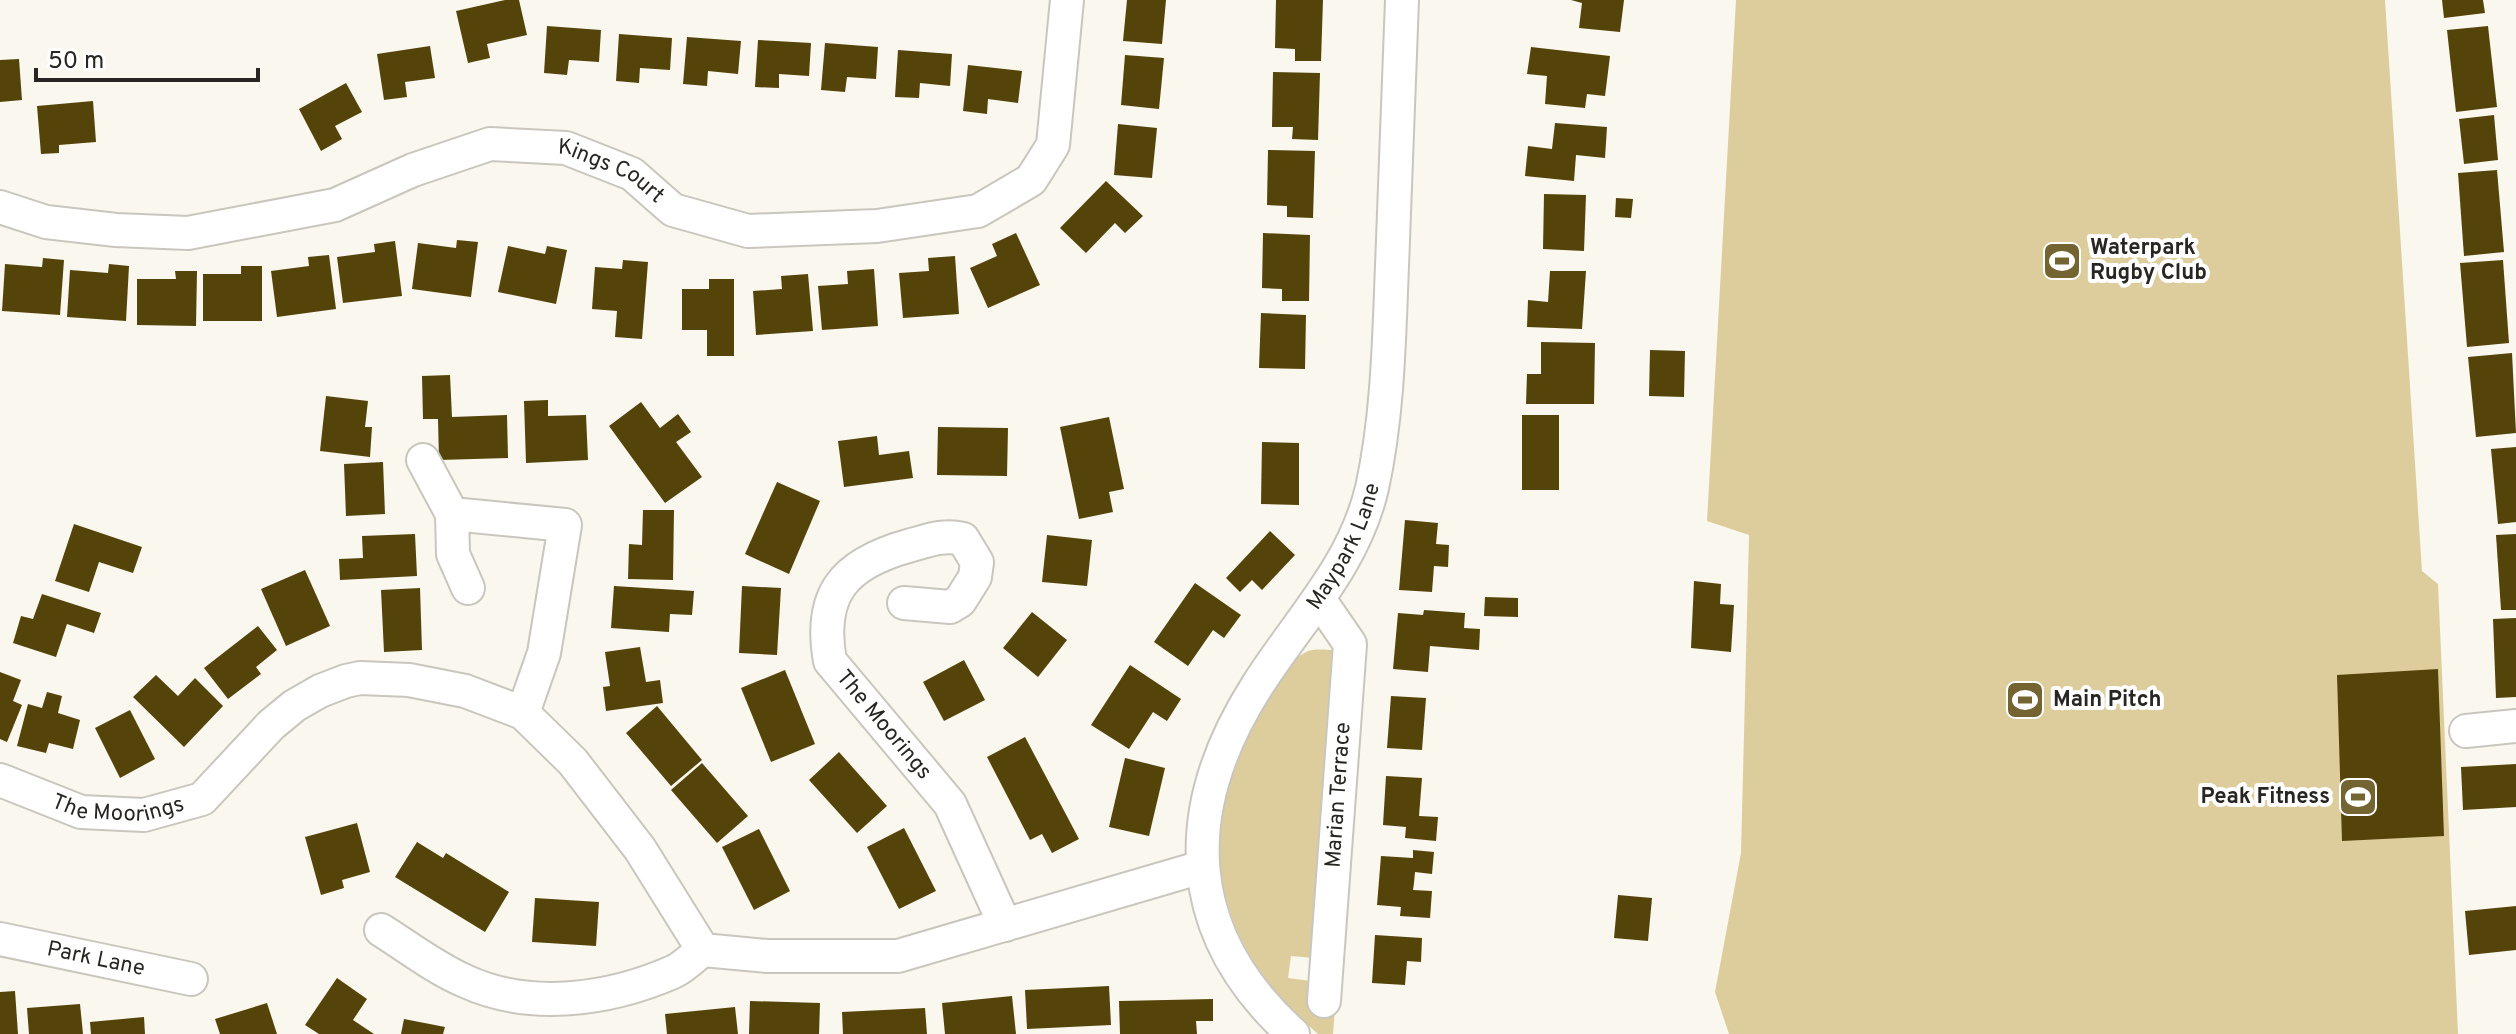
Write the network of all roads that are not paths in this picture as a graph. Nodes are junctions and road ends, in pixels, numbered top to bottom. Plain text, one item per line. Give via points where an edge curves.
1 (1067, 0) edge
2 (1402, 0) edge
3 (0, 207) edge
4 (423, 460) dead end
5 (452, 514) junction
6 (468, 588) dead end
7 (1319, 599) junction
8 (904, 603) dead end
9 (523, 713) junction
10 (2516, 726) edge
11 (2466, 731) dead end
12 (0, 780) edge
13 (1202, 867) junction
14 (1005, 925) junction
15 (381, 930) dead end
16 (0, 939) edge
17 (703, 950) junction
18 (191, 979) dead end
19 (1324, 1001) dead end
20 (1293, 1034) edge

1 - 3 street, Kings Court via 1053,145 1031,180 978,211 877,226 748,231 673,210 632,174 566,148 490,144 413,170 335,205 188,233 46,222
2 - 7 street, Maypark Lane via 1388,367 1380,442 1364,517
4 - 5 street
5 - 6 street via 453,554
5 - 9 street via 565,525 544,653
7 - 13 street, Maypark Lane via 1256,688 1224,751 1206,811
7 - 19 street, Marian Terrace via 1350,644
8 - 14 street, The Moorings via 950,607 960,601 975,577 977,562 963,539 948,535 901,548 850,575 835,592 827,614 830,661 950,804
9 - 12 street, The Moorings via 465,691 409,680 360,678 294,706 202,799 188,803 144,815 81,812
9 - 17 street, The Moorings via 573,762 640,849
10 - 11 street
13 - 14 street
13 - 20 street, Maypark Lane via 1211,912 1232,962
14 - 17 street via 898,956 767,956
15 - 17 street via 464,981 547,999 618,990 675,971
16 - 18 street, Park Lane

